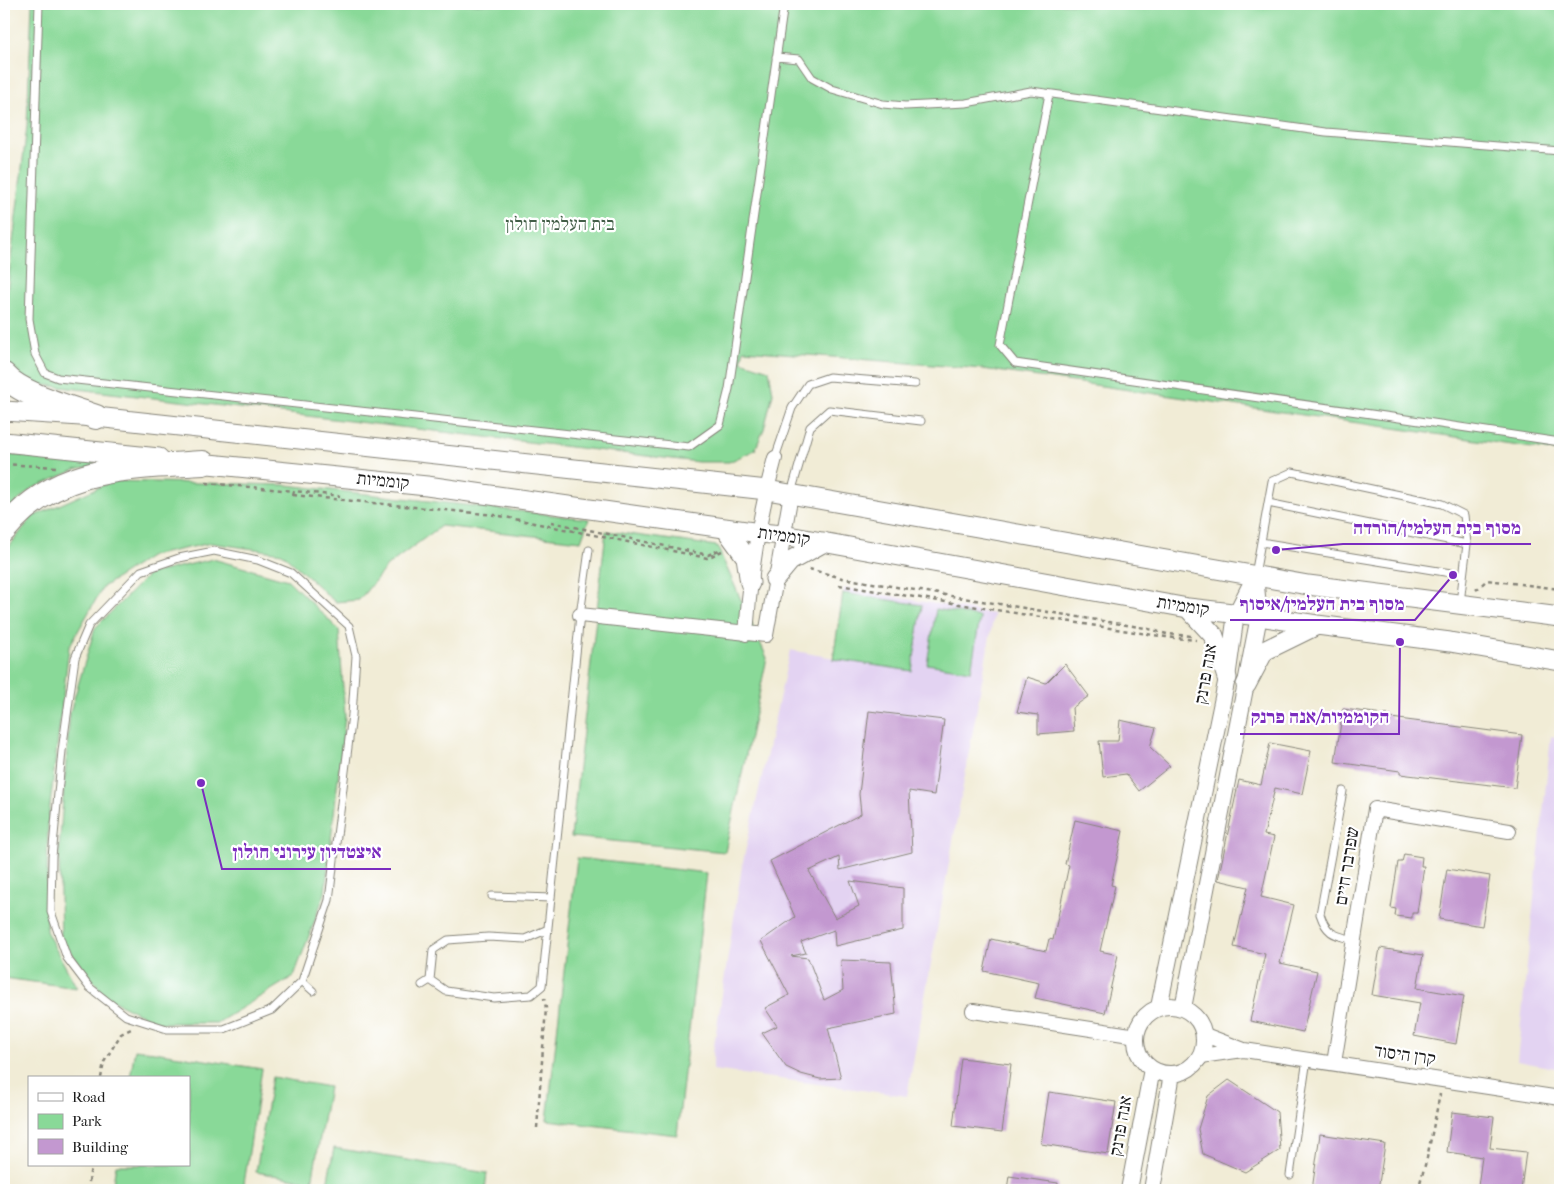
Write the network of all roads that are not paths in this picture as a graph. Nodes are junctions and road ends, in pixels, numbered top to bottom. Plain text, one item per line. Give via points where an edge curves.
1 (39, 4) edge
2 (784, 4) edge
3 (776, 56) junction
4 (1049, 94) junction
5 (1560, 151) edge
6 (4, 375) edge
7 (916, 384) dead end
8 (4, 412) edge
9 (96, 417) junction
10 (921, 421) dead end
11 (4, 442) edge
12 (1560, 442) edge
13 (775, 458) joint
14 (202, 473) junction
15 (766, 490) junction
16 (791, 494) junction
17 (1268, 503) junction
18 (4, 530) edge
19 (760, 533) junction
20 (783, 535) junction
21 (733, 539) junction
22 (824, 542) junction
23 (1261, 542) junction
24 (1467, 544) junction
25 (589, 550) dead end
26 (1463, 574) junction
27 (1255, 576) junction
28 (775, 578) junction
29 (750, 584) junction
30 (1460, 604) junction
31 (1188, 608) junction
32 (1236, 614) junction
33 (580, 615) junction
34 (1259, 616) junction
35 (1560, 617) edge
36 (1317, 625) junction
37 (746, 634) junction
38 (1560, 661) edge
39 (1227, 678) junction
40 (1246, 685) junction
41 (1343, 791) dead end
42 (1509, 831) dead end
43 (492, 896) dead end
44 (551, 898) junction
45 (546, 930) junction
46 (1354, 940) junction
47 (430, 980) junction
48 (302, 981) junction
49 (422, 985) dead end
50 (313, 991) dead end
51 (1159, 1008) junction
52 (1182, 1008) junction
53 (974, 1011) dead end
54 (1205, 1035) junction
55 (1137, 1036) junction
56 (1244, 1050) junction
57 (1201, 1056) junction
58 (1308, 1059) junction
59 (1334, 1063) junction
60 (1152, 1069) junction
61 (1172, 1074) junction
62 (1560, 1098) edge
63 (1290, 1175) dead end
64 (1129, 1190) edge
65 (1152, 1190) edge

1 - 3 lane via 28,319 35,354 45,373 58,378 689,447 720,425 729,389
2 - 3 lane
3 - 4 lane via 799,59 812,78 832,89 882,104 966,103 1031,92
4 - 5 lane via 1326,132
4 - 12 lane via 1000,345 1015,362
6 - 9 highway via 24,390
7 - 13 lane via 829,377 808,384 792,408
8 - 9 main road, קוממיות
9 - 15 main road, קוממיות
10 - 16 lane via 829,410 810,427
11 - 14 main road, קוממיות
13 - 15 street
14 - 18 highway via 118,469 80,477 42,496 13,518
14 - 21 main road, קוממיות via 427,486
15 - 16 main road, קוממיות
15 - 19 street
16 - 20 street
16 - 27 main road, קוממיות
17 - 23 lane
17 - 24 lane
17 - 24 lane via 1272,481 1292,472 1442,504 1464,514
19 - 20 main road, קוממיות
19 - 21 main road, קוממיות
19 - 29 street
20 - 22 main road, קוממיות
20 - 28 street
21 - 29 main road via 746,556
22 - 28 main road via 790,561
22 - 31 main road, קוממיות
23 - 26 lane
23 - 27 lane
24 - 26 lane
25 - 33 lane
26 - 30 lane
27 - 30 main road, קוממיות
27 - 32 street, אנה פרנק
27 - 34 street
28 - 37 street via 766,635
29 - 37 street
30 - 35 main road, קוממיות
31 - 32 main road, קוממיות
31 - 39 main road via 1215,640
32 - 34 main road, קוממיות
32 - 39 street, אנה פרנק
33 - 37 street
33 - 44 lane
34 - 36 main road, קוממיות
34 - 40 street
36 - 38 main road, קוממיות via 1450,642
36 - 40 main road via 1264,651
39 - 51 street, אנה פרנק
40 - 52 street
41 - 46 lane via 1320,914 1332,934
42 - 46 street, שפרבר חיים via 1375,809
43 - 44 lane
44 - 45 lane
45 - 47 lane via 525,940 448,940 433,950
45 - 47 lane via 542,986 531,995 494,998 446,991
46 - 59 street, שפרבר חיים
47 - 49 lane
48 - 48 lane via 272,1010 224,1029 167,1029 126,1016 89,987 67,958 52,912 52,857 75,658 89,625 141,571 179,558 214,551 258,560 291,573 348,626 356,656 330,900
48 - 50 lane
51 - 52 street via 1171,1005
51 - 55 street via 1148,1013
52 - 54 street via 1194,1014
53 - 55 street
54 - 56 street, קרן היסוד
54 - 57 street
55 - 60 street via 1137,1050
56 - 57 street, קרן היסוד
56 - 58 street, קרן היסוד
57 - 61 street via 1183,1072
58 - 59 street, קרן היסוד
58 - 63 lane
59 - 62 street, קרן היסוד
60 - 61 street
60 - 64 street, אנה פרנק
61 - 65 street

